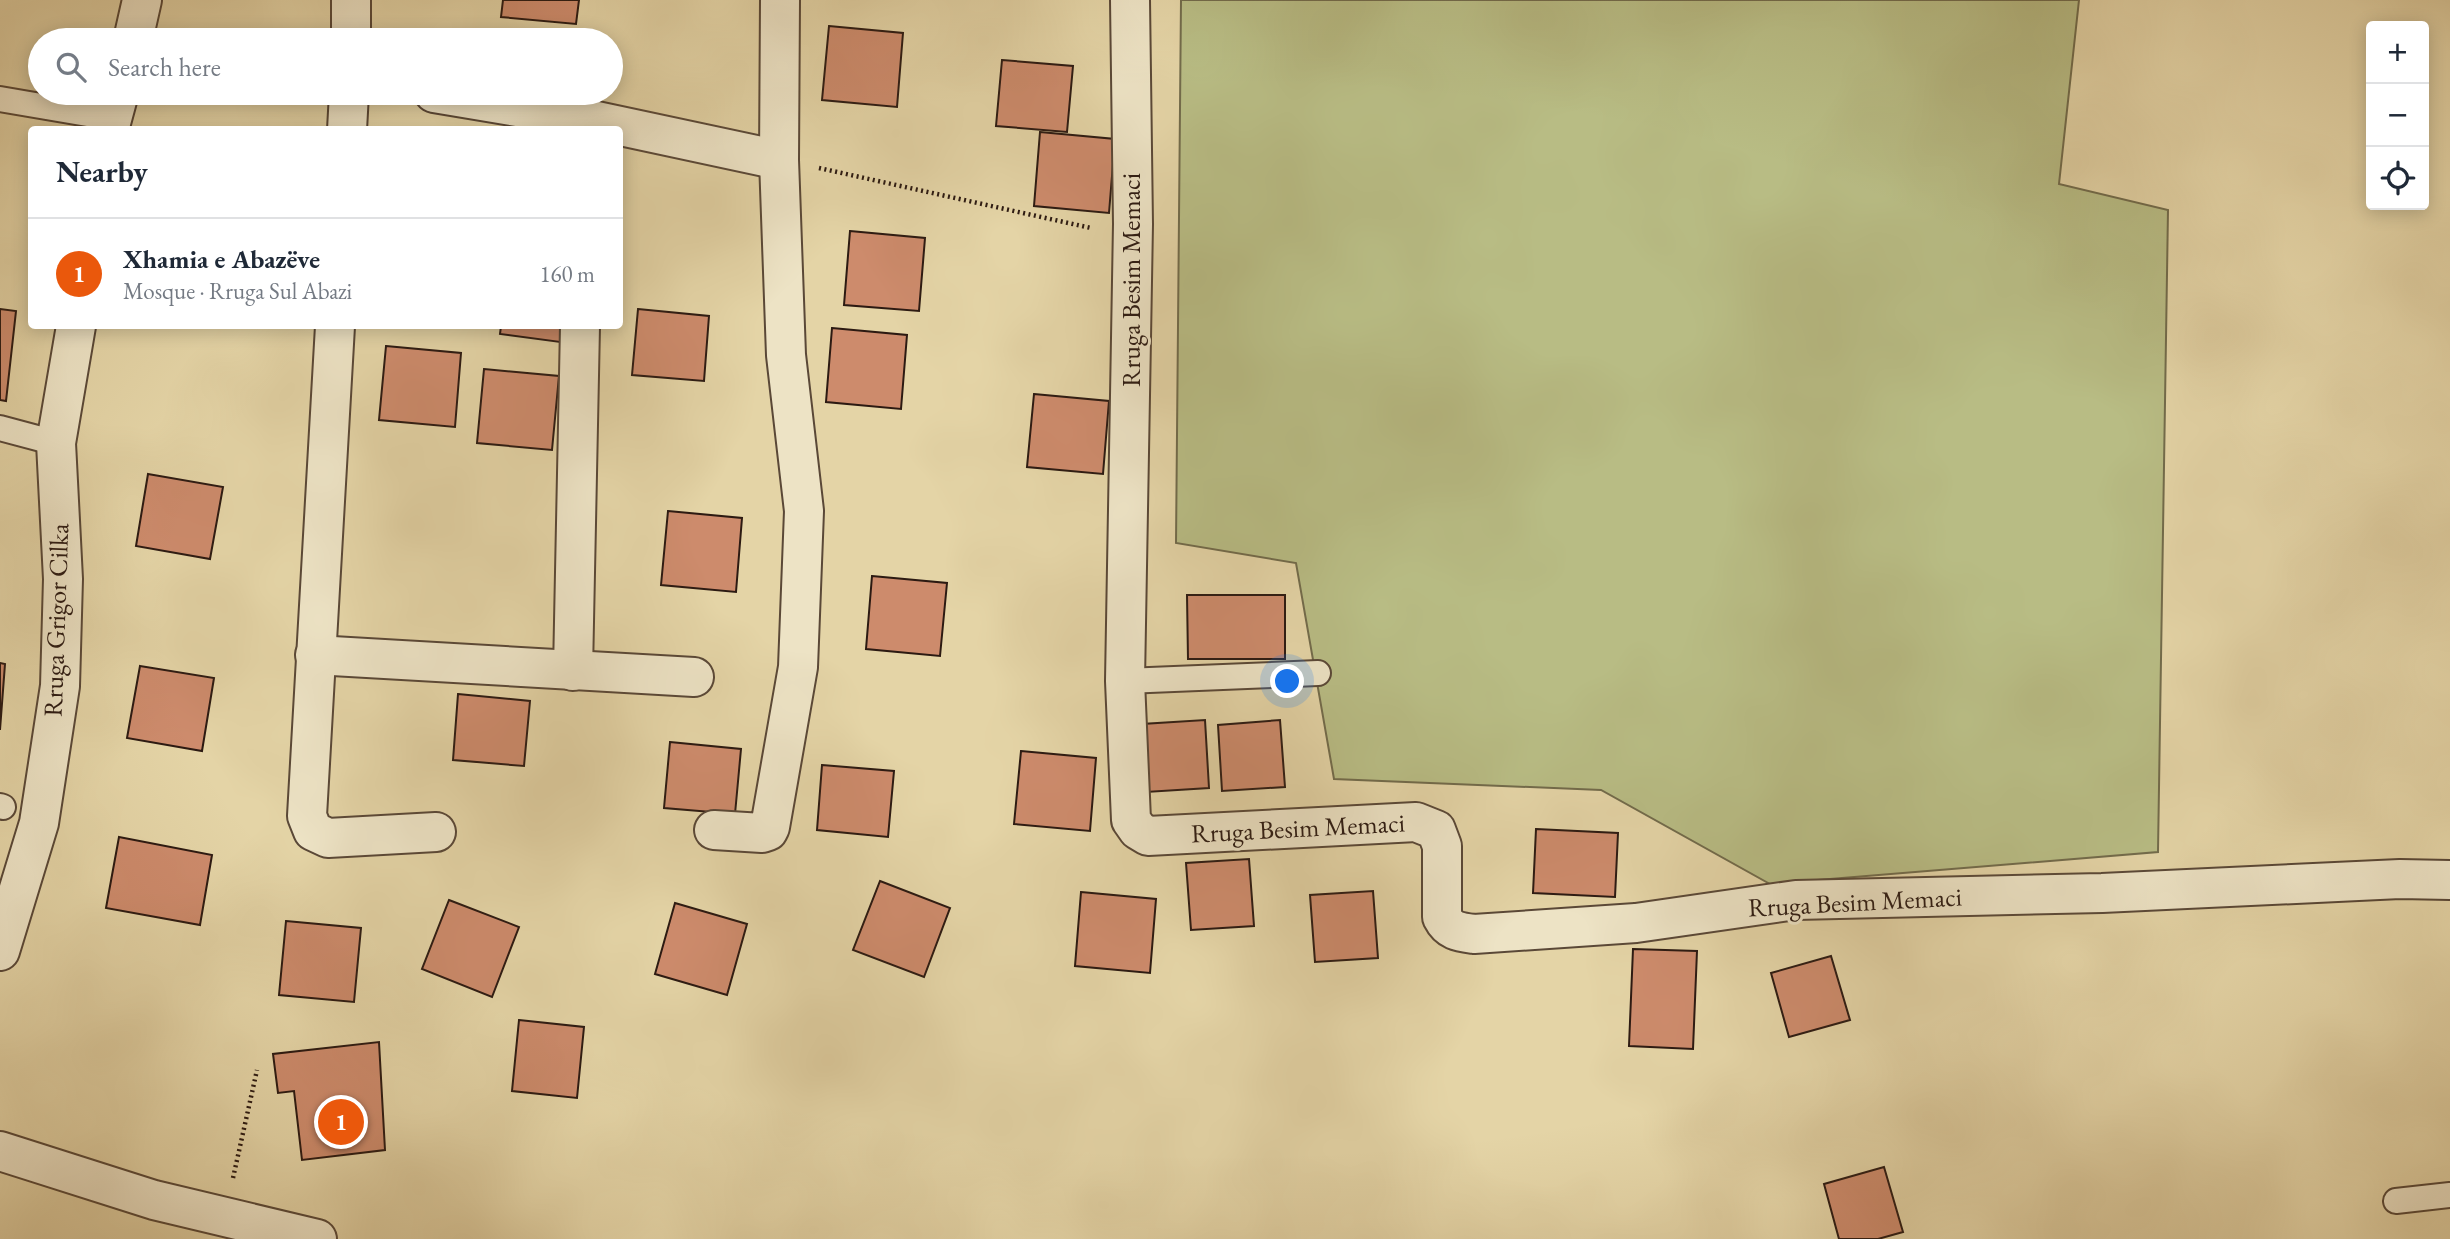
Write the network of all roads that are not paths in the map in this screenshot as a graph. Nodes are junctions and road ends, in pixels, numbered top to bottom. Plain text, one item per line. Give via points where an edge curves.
1 (142, 0) edge
2 (351, 0) edge
3 (780, 0) edge
4 (1130, 0) edge
5 (136, 28) edge
6 (351, 28) edge
7 (0, 99) edge
8 (28, 102) edge
9 (48, 105) edge
10 (348, 105) edge
11 (492, 105) edge
12 (113, 113) edge
13 (583, 124) edge
14 (347, 126) edge
15 (623, 131) edge
16 (779, 160) junction
17 (75, 329) edge
18 (335, 329) edge
19 (580, 329) edge
20 (0, 428) edge
21 (56, 443) junction
22 (315, 655) junction
23 (573, 671) junction
24 (1318, 673) dead end
25 (694, 677) dead end
26 (1125, 681) junction
27 (714, 830) dead end
28 (436, 832) dead end
29 (2450, 880) edge
30 (0, 951) edge
31 (0, 1151) edge
32 (2450, 1195) edge
33 (2396, 1201) dead end
34 (317, 1239) edge

1 - 5 street
2 - 6 street
3 - 16 street
4 - 26 street, Rruga Besim Memaci via 1133,237
7 - 8 lane
9 - 12 lane
10 - 14 street
11 - 13 street
15 - 16 street
16 - 27 street via 786,355 804,511 797,667 768,831
17 - 21 street, Rruga Grigor Cilka
18 - 22 street
19 - 23 street
20 - 21 lane
21 - 30 street, Rruga Grigor Cilka via 62,579 60,686 39,823
22 - 23 street
22 - 28 street via 307,816 313,831 328,838
23 - 25 street
24 - 26 lane
26 - 29 street, Rruga Besim Memaci via 1131,820 1138,831 1148,836 1416,822 1430,825 1442,846 1442,917 1456,932 1636,923 1796,900
31 - 34 street via 154,1200
32 - 33 lane

